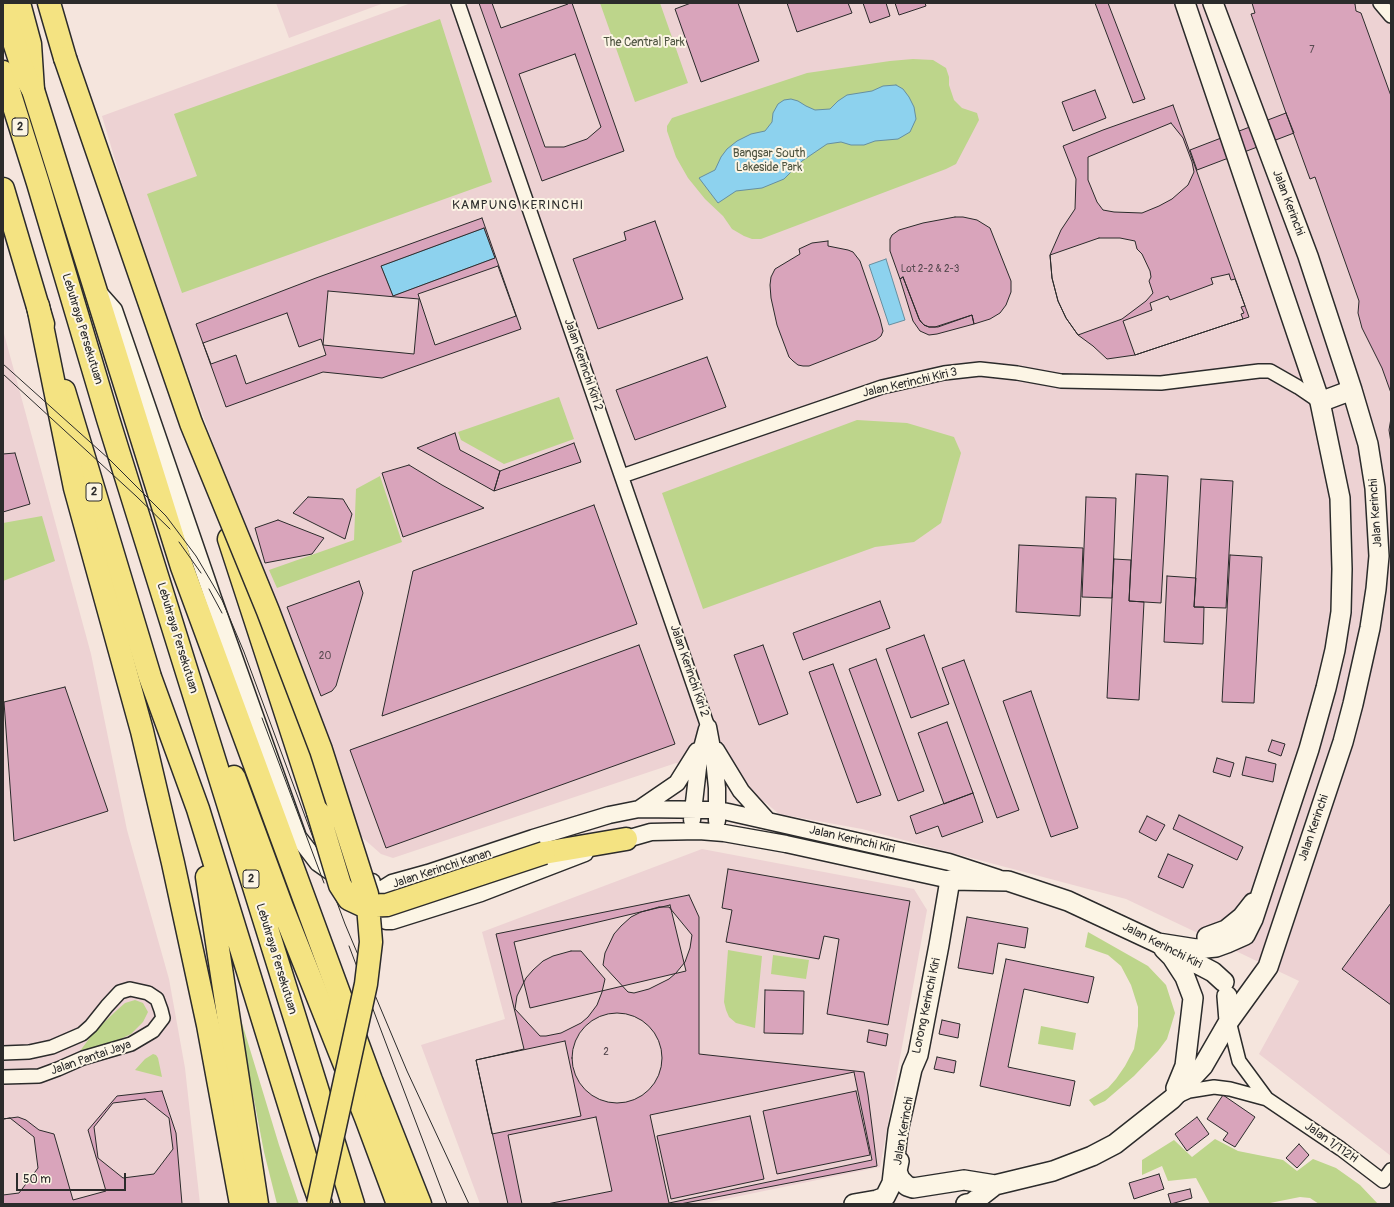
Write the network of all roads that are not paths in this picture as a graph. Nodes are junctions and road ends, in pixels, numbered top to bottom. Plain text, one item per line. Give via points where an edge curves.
1 (19, 3) edge
2 (48, 3) edge
3 (458, 3) edge
4 (1185, 3) edge
5 (1380, 3) edge
6 (3, 8) edge
7 (1218, 8) edge
8 (3, 16) edge
9 (1391, 16) edge
10 (3, 72) edge
11 (33, 90) junction
12 (38, 183) junction
13 (3, 189) edge
14 (94, 288) junction
15 (38, 306) junction
16 (1352, 390) junction
17 (1320, 402) junction
18 (191, 423) junction
19 (622, 476) junction
20 (151, 554) junction
21 (707, 736) junction
22 (198, 809) junction
23 (639, 809) junction
24 (693, 810) junction
25 (718, 810) junction
26 (768, 821) junction
27 (691, 831) junction
28 (716, 833) junction
29 (626, 839) junction
30 (950, 880) junction
31 (1008, 881) junction
32 (392, 883) junction
33 (392, 921) junction
34 (1158, 943) junction
35 (1229, 1022) junction
36 (3, 1053) edge
37 (918, 1055) junction
38 (3, 1077) edge
39 (374, 1088) junction
40 (1172, 1099) junction
41 (1267, 1099) junction
42 (898, 1131) joint
43 (1388, 1179) edge
44 (995, 1185) junction
45 (241, 1204) edge
46 (257, 1204) edge
47 (318, 1204) edge
48 (321, 1204) edge
49 (352, 1204) edge
50 (398, 1204) edge
51 (420, 1204) edge
52 (854, 1204) edge
53 (966, 1204) edge

1 - 11 highway via 30,44
2 - 18 highway, bridge via 77,95
3 - 19 street, Jalan Kerinchi Kiri 2
4 - 17 main road
5 - 9 street
6 - 11 highway via 25,76
7 - 16 main road, Jalan Kerinchi via 1308,256
8 - 12 highway via 31,122
10 - 12 highway, Lebuhraya Persekutuan / 2
11 - 14 highway
12 - 20 highway, Lebuhraya Persekutuan / 2
13 - 15 highway, 2
14 - 32 street via 114,310 298,837 318,863 332,872 359,881
14 - 39 highway via 182,567
15 - 22 highway, 2 via 150,677
15 - 45 highway via 75,488 142,731 173,863 206,1017
16 - 17 main road
16 - 35 main road, Jalan Kerinchi via 1368,444 1378,525 1379,556 1370,628 1343,742 1268,967
17 - 19 street, Jalan Kerinchi Kiri 3 via 1270,371 1160,383 1061,381 980,369 950,372 882,387
17 - 34 main road via 1340,498 1341,612 1335,650 1309,749 1263,891 1242,917 1226,930 1203,938
18 - 29 highway, bridge via 340,885 349,899 364,906 387,905 544,853
18 - 47 highway, bridge via 321,750 367,894 371,942 366,984
19 - 21 street, Jalan Kerinchi Kiri 2
20 - 49 highway, Lebuhraya Persekutuan / 2
20 - 50 highway via 282,907
21 - 23 street via 677,783
21 - 24 street via 699,759
21 - 25 street via 718,788
21 - 26 street via 741,791
22 - 46 highway
22 - 48 highway, 2
23 - 24 street, Jalan Kerinchi Kanan
23 - 32 street, Jalan Kerinchi Kanan via 601,817
24 - 25 street, Jalan Kerinchi Kiri
24 - 27 street
25 - 26 street, Jalan Kerinchi Kiri
25 - 28 street
26 - 31 street, Jalan Kerinchi Kiri via 950,862
27 - 28 street, Jalan Kerinchi Kiri
27 - 29 street via 651,832
28 - 30 street, Jalan Kerinchi Kiri via 748,837
29 - 33 street via 481,893
30 - 31 main road, Jalan Kerinchi Kiri
30 - 37 main road, Lorong Kerinchi Kiri
31 - 34 main road, Jalan Kerinchi Kiri via 1068,900
32 - 33 street, Jalan Kerinchi Kanan via 376,893 370,903 373,914 386,921
33 - 39 street via 376,941 368,957 359,1001
34 - 35 main road, Jalan Kerinchi Kiri via 1213,972 1226,989
34 - 40 main road, Jalan Kerinchi via 1185,976 1193,998 1186,1066
35 - 40 main road, Jalan Kerinchi via 1202,1066
35 - 41 street via 1239,1061
36 - 38 street, Jalan Pantai Jaya via 29,1052 52,1047 82,1034 120,992 130,989 148,993 157,999 163,1018 153,1031 131,1044 83,1058 39,1076
37 - 42 main road, Lorong Kerinchi Kiri via 912,1069
37 - 44 main road, Jalan Kerinchi via 901,1139 897,1172 900,1179 913,1188 964,1180
39 - 51 highway
40 - 41 street via 1189,1091 1214,1087
40 - 44 main road, Jalan Kerinchi via 1115,1144 1092,1156 1053,1171
41 - 43 street, Jalan 1/112H
42 - 52 main road, Jalan Kerinchi via 890,1189 885,1196 877,1200
44 - 53 main road, Jalan Kerinchi via 972,1203

